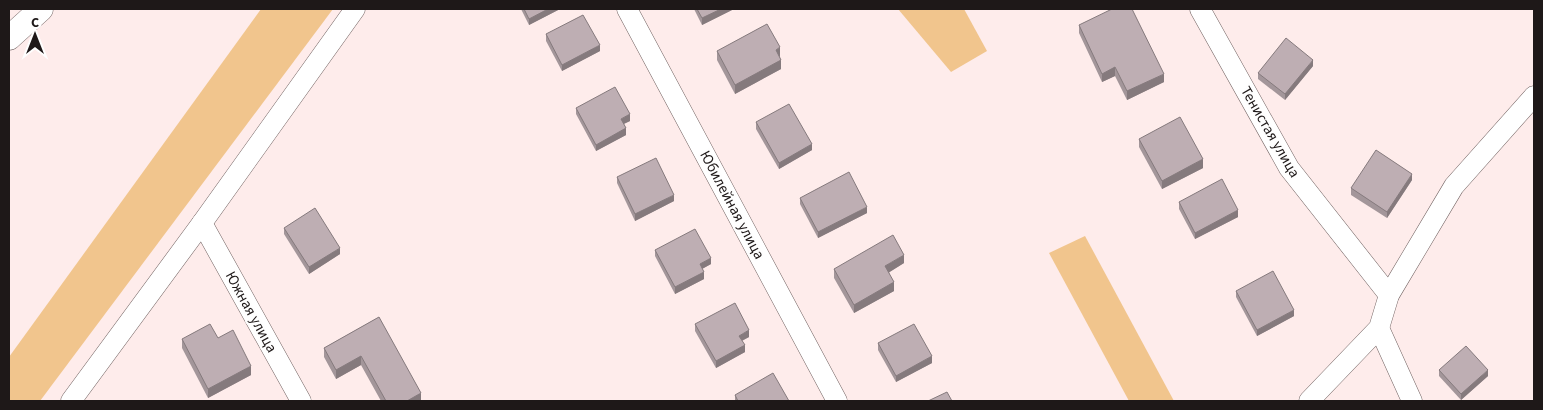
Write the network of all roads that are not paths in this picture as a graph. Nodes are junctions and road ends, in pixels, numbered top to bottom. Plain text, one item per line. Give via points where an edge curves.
1 (41, 9) edge
2 (354, 9) edge
3 (627, 9) edge
4 (1200, 9) edge
5 (9, 38) edge
6 (1534, 96) edge
7 (202, 224) junction
8 (1389, 294) junction
9 (1379, 328) junction
10 (71, 401) edge
11 (301, 401) edge
12 (837, 401) edge
13 (1309, 401) edge
14 (1412, 401) edge

1 - 5 street
2 - 7 street
3 - 12 street, Юбилейная улица
4 - 8 street, Тенистая улица via 1288,168
6 - 8 street via 1454,186
7 - 10 street
7 - 11 street, Южная улица
8 - 9 street
9 - 13 street
9 - 14 street

